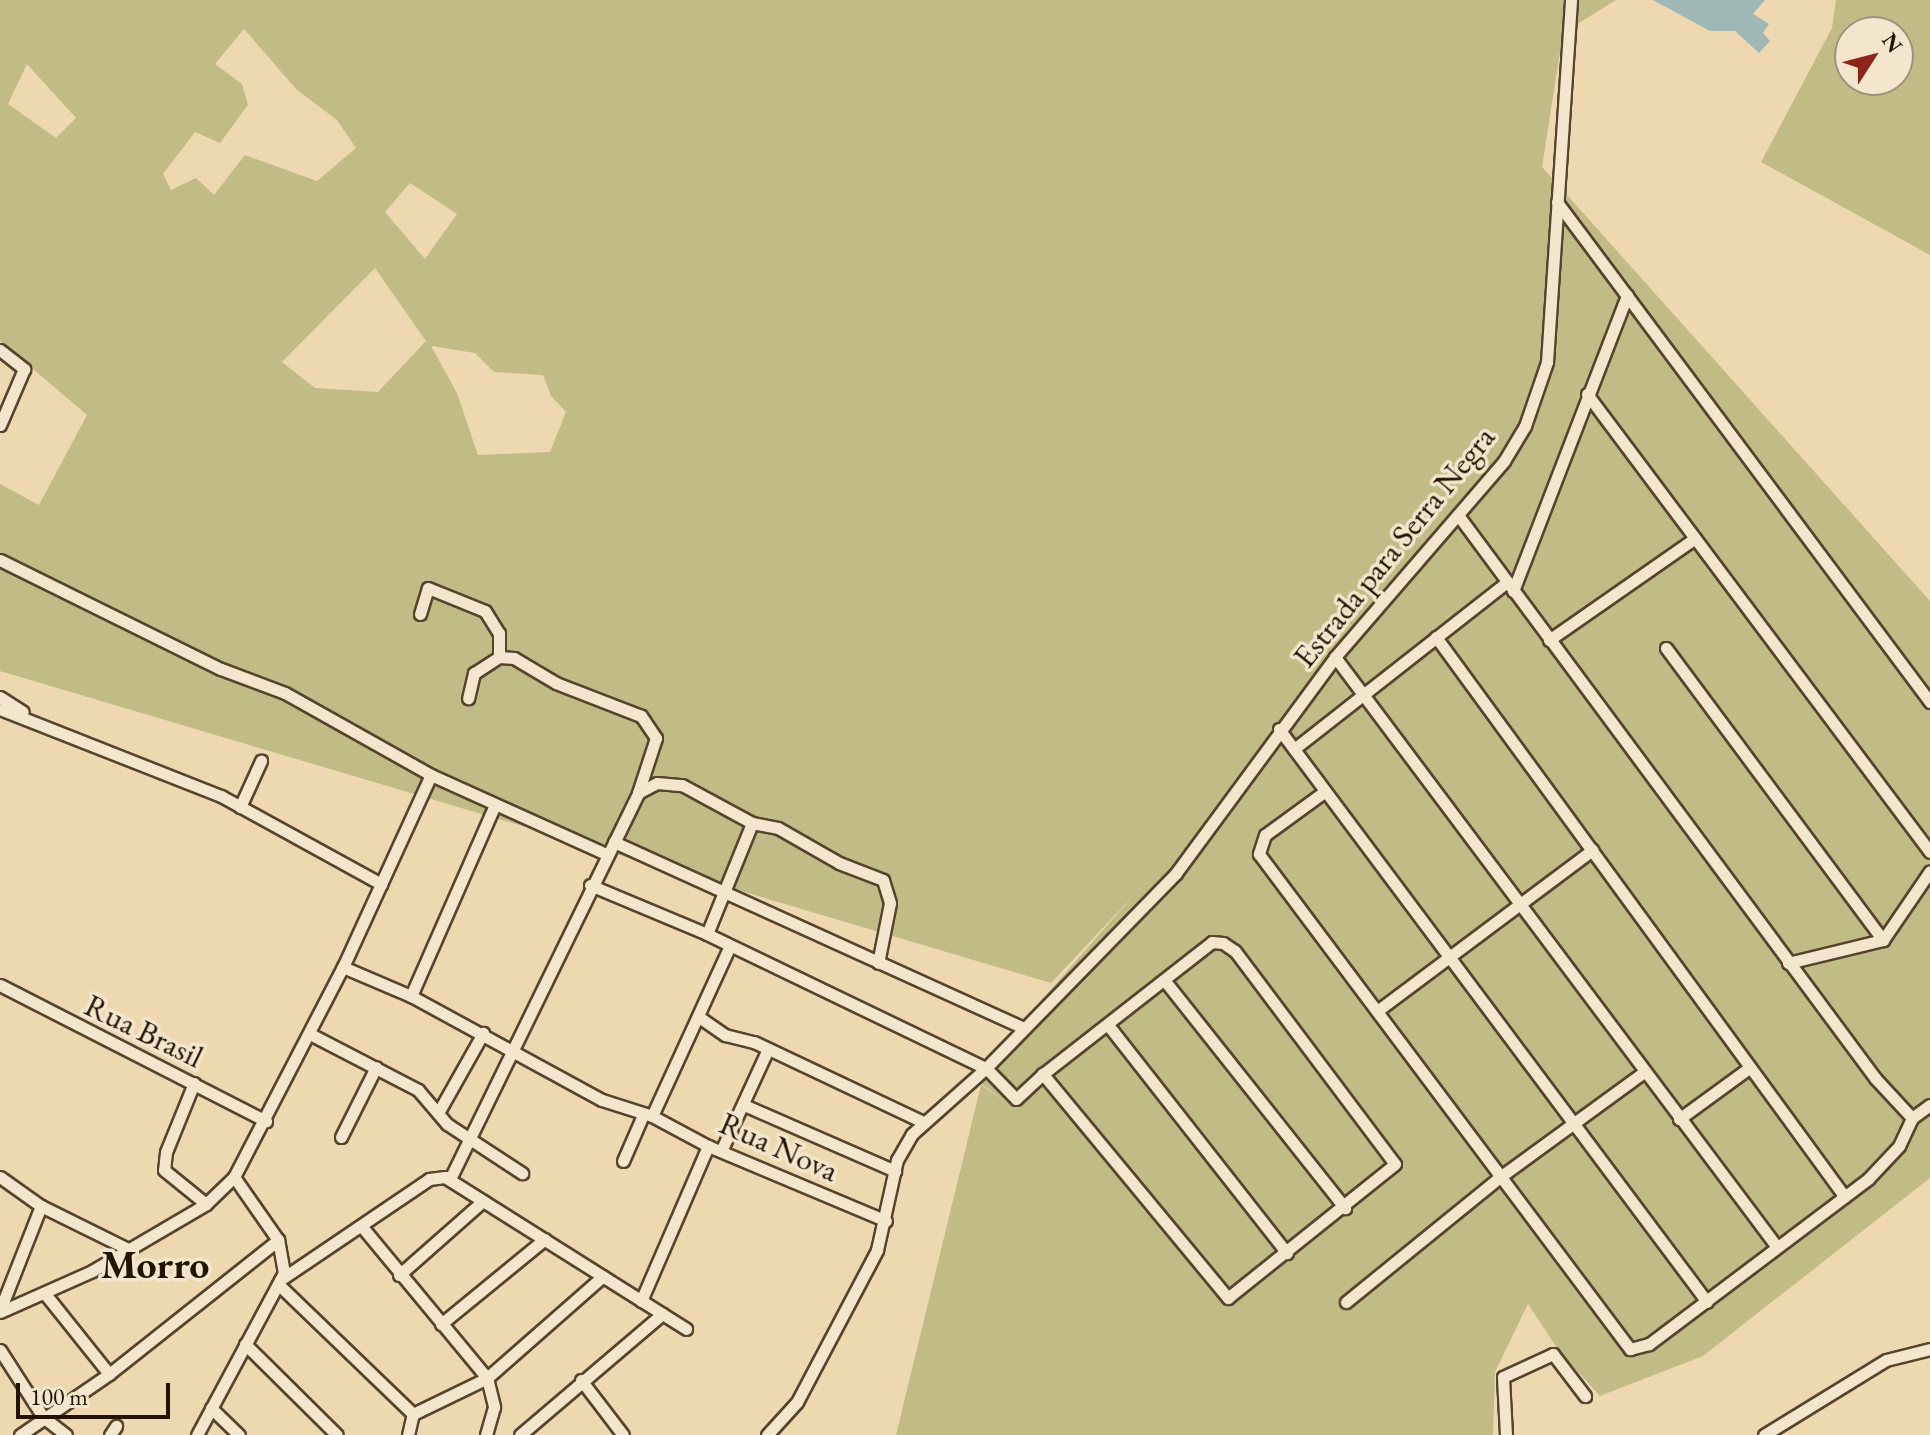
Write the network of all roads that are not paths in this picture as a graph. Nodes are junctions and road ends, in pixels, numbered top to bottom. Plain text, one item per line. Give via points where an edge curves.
1 (1571, 0) edge
2 (1557, 202) junction
3 (1627, 295) junction
4 (0, 350) edge
5 (1587, 394) junction
6 (0, 425) edge
7 (1458, 515) junction
8 (1695, 538) junction
9 (0, 560) edge
10 (1509, 587) junction
11 (420, 614) dead end
12 (1436, 637) junction
13 (1549, 640) junction
14 (1666, 648) dead end
15 (499, 657) junction
16 (1335, 657) junction
17 (1364, 694) junction
18 (0, 697) edge
19 (468, 698) dead end
20 (1930, 702) edge
21 (0, 709) edge
22 (33, 720) junction
23 (1279, 729) junction
24 (1294, 749) junction
25 (261, 761) dead end
26 (431, 775) junction
27 (1324, 792) junction
28 (638, 793) junction
29 (495, 805) junction
30 (240, 807) junction
31 (752, 823) junction
32 (614, 842) junction
33 (1592, 850) junction
34 (1930, 852) edge
35 (606, 854) junction
36 (1930, 871) edge
37 (381, 884) junction
38 (590, 885) junction
39 (724, 895) junction
40 (1518, 902) junction
41 (707, 934) junction
42 (1883, 940) junction
43 (730, 946) junction
44 (1447, 956) junction
45 (878, 963) junction
46 (1788, 963) junction
47 (343, 967) junction
48 (1165, 981) junction
49 (0, 985) edge
50 (411, 996) junction
51 (1377, 1011) junction
52 (699, 1017) junction
53 (1108, 1025) junction
54 (1024, 1028) junction
55 (483, 1033) junction
56 (310, 1034) junction
57 (768, 1049) junction
58 (516, 1051) junction
59 (376, 1067) junction
60 (986, 1068) junction
61 (1749, 1068) junction
62 (1644, 1072) junction
63 (1043, 1074) junction
64 (194, 1083) junction
65 (452, 1087) junction
66 (424, 1095) junction
67 (744, 1105) junction
68 (1930, 1105) edge
69 (438, 1113) junction
70 (648, 1115) junction
71 (1912, 1118) junction
72 (1679, 1119) junction
73 (266, 1121) junction
74 (923, 1122) junction
75 (1572, 1125) junction
76 (341, 1137) dead end
77 (470, 1141) junction
78 (708, 1146) junction
79 (722, 1149) junction
80 (623, 1161) dead end
81 (895, 1171) junction
82 (522, 1173) dead end
83 (0, 1177) edge
84 (234, 1177) junction
85 (1500, 1177) junction
86 (450, 1179) junction
87 (1845, 1197) junction
88 (483, 1201) junction
89 (206, 1204) junction
90 (41, 1206) junction
91 (1345, 1208) junction
92 (886, 1221) junction
93 (363, 1228) junction
94 (545, 1239) junction
95 (278, 1240) junction
96 (1777, 1247) junction
97 (130, 1250) junction
98 (1287, 1253) junction
99 (399, 1275) junction
100 (603, 1276) junction
101 (279, 1282) junction
102 (46, 1295) junction
103 (641, 1301) junction
104 (1346, 1302) dead end
105 (1707, 1302) junction
106 (0, 1311) edge
107 (662, 1314) junction
108 (441, 1324) junction
109 (686, 1329) dead end
110 (245, 1344) junction
111 (1930, 1349) edge
112 (0, 1350) edge
113 (109, 1374) junction
114 (487, 1378) junction
115 (581, 1380) junction
116 (1585, 1396) dead end
117 (211, 1408) junction
118 (413, 1414) junction
119 (43, 1417) junction
120 (20, 1435) edge
121 (66, 1435) edge
122 (197, 1435) edge
123 (239, 1435) edge
124 (337, 1435) edge
125 (408, 1435) edge
126 (486, 1435) edge
127 (520, 1435) edge
128 (623, 1435) edge
129 (767, 1435) edge
130 (1506, 1435) edge
131 (1764, 1435) edge

1 - 2 street, Estrada para Serra Negra
2 - 3 street
2 - 7 street, Estrada para Serra Negra via 1547,362 1538,394 1504,461
3 - 5 street
3 - 20 street
4 - 6 street via 24,369
5 - 8 street
5 - 10 street
7 - 10 street
7 - 16 street, Estrada para Serra Negra
8 - 13 street
8 - 34 street
9 - 26 street via 221,669 305,703
10 - 12 street
10 - 13 street
11 - 15 street via 428,588 485,611 499,633
12 - 17 street
12 - 33 street
13 - 46 street
14 - 42 street
15 - 19 street via 474,673
15 - 28 street via 514,658 556,683 651,724 656,738
16 - 17 street
16 - 23 street, Estrada para Serra Negra
17 - 24 street
17 - 40 street
18 - 22 street
21 - 22 street
22 - 30 street
23 - 24 street
23 - 54 street, Estrada para Serra Negra via 1176,873
24 - 27 street
25 - 30 street
26 - 29 street
26 - 37 street
27 - 44 street
27 - 51 street via 1265,835 1257,848
28 - 31 street via 674,783
28 - 32 street
29 - 35 street
29 - 50 street
30 - 37 street
31 - 39 street
31 - 45 street via 778,828 888,885 890,903
32 - 35 street
32 - 39 street
33 - 40 street
33 - 61 street
35 - 38 street
36 - 42 street
37 - 47 street
38 - 41 street
38 - 58 street
39 - 41 street
39 - 45 street
40 - 44 street
40 - 62 street
41 - 43 street
42 - 46 street
43 - 52 street
43 - 60 street
44 - 51 street
44 - 75 street
45 - 54 street
46 - 71 street via 1884,1090
47 - 50 street, Rua Nova
47 - 56 street
48 - 53 street
48 - 91 street
48 - 91 street via 1212,942 1235,951 1394,1159 1393,1168
49 - 64 street, Rua Brasil
50 - 55 street, Rua Nova
51 - 85 street
52 - 57 street via 725,1035
52 - 70 street
53 - 63 street
53 - 98 street
54 - 60 street, Estrada para Serra Negra
55 - 58 street, Rua Nova
55 - 65 street
56 - 59 street
56 - 73 street
57 - 67 street
57 - 74 street
58 - 70 street, Rua Nova via 580,1089
58 - 77 street
59 - 66 street
59 - 76 street
60 - 63 street via 1016,1099
60 - 74 street, Estrada para Serra Negra
61 - 72 street
61 - 87 street
62 - 72 street
62 - 75 street
63 - 98 street via 1222,1294 1228,1298 1240,1293
64 - 73 street, Rua Brasil
64 - 89 street via 164,1170
65 - 66 street
65 - 69 street
66 - 69 street
67 - 79 street
67 - 81 street
68 - 71 street
69 - 77 street
70 - 78 street, Rua Nova
70 - 80 street
71 - 87 street via 1889,1158
72 - 96 street
73 - 84 street
74 - 81 street, Estrada para Serra Negra via 904,1145
75 - 85 street
75 - 105 street
77 - 82 street
77 - 86 street
78 - 79 street, Rua Nova
78 - 103 street
79 - 92 street, Rua Nova
81 - 92 street, Estrada para Serra Negra
83 - 90 street
84 - 89 street
84 - 95 street
85 - 104 street
85 - 105 street via 1630,1349 1640,1350
86 - 88 street
86 - 93 street via 429,1179
87 - 96 street
88 - 94 street
88 - 99 street
89 - 97 street
90 - 97 street
90 - 106 street
91 - 98 street
92 - 129 street, Estrada para Serra Negra via 866,1271 797,1402
93 - 99 street
93 - 101 street
94 - 100 street
94 - 108 street
95 - 101 street via 285,1264
95 - 113 street
96 - 105 street
97 - 102 street
99 - 108 street
100 - 103 street
100 - 114 street
101 - 110 street
101 - 118 street
102 - 106 street
102 - 113 street
103 - 107 street
107 - 109 street
107 - 115 street
108 - 114 street
110 - 117 street
110 - 124 street
111 - 131 street via 1886,1360
112 - 119 street
113 - 119 street
114 - 118 street
114 - 126 street via 494,1407
115 - 127 street
115 - 128 street
116 - 130 street via 1553,1354 1503,1377
117 - 122 street
117 - 123 street
118 - 125 street
119 - 120 street
119 - 121 street

